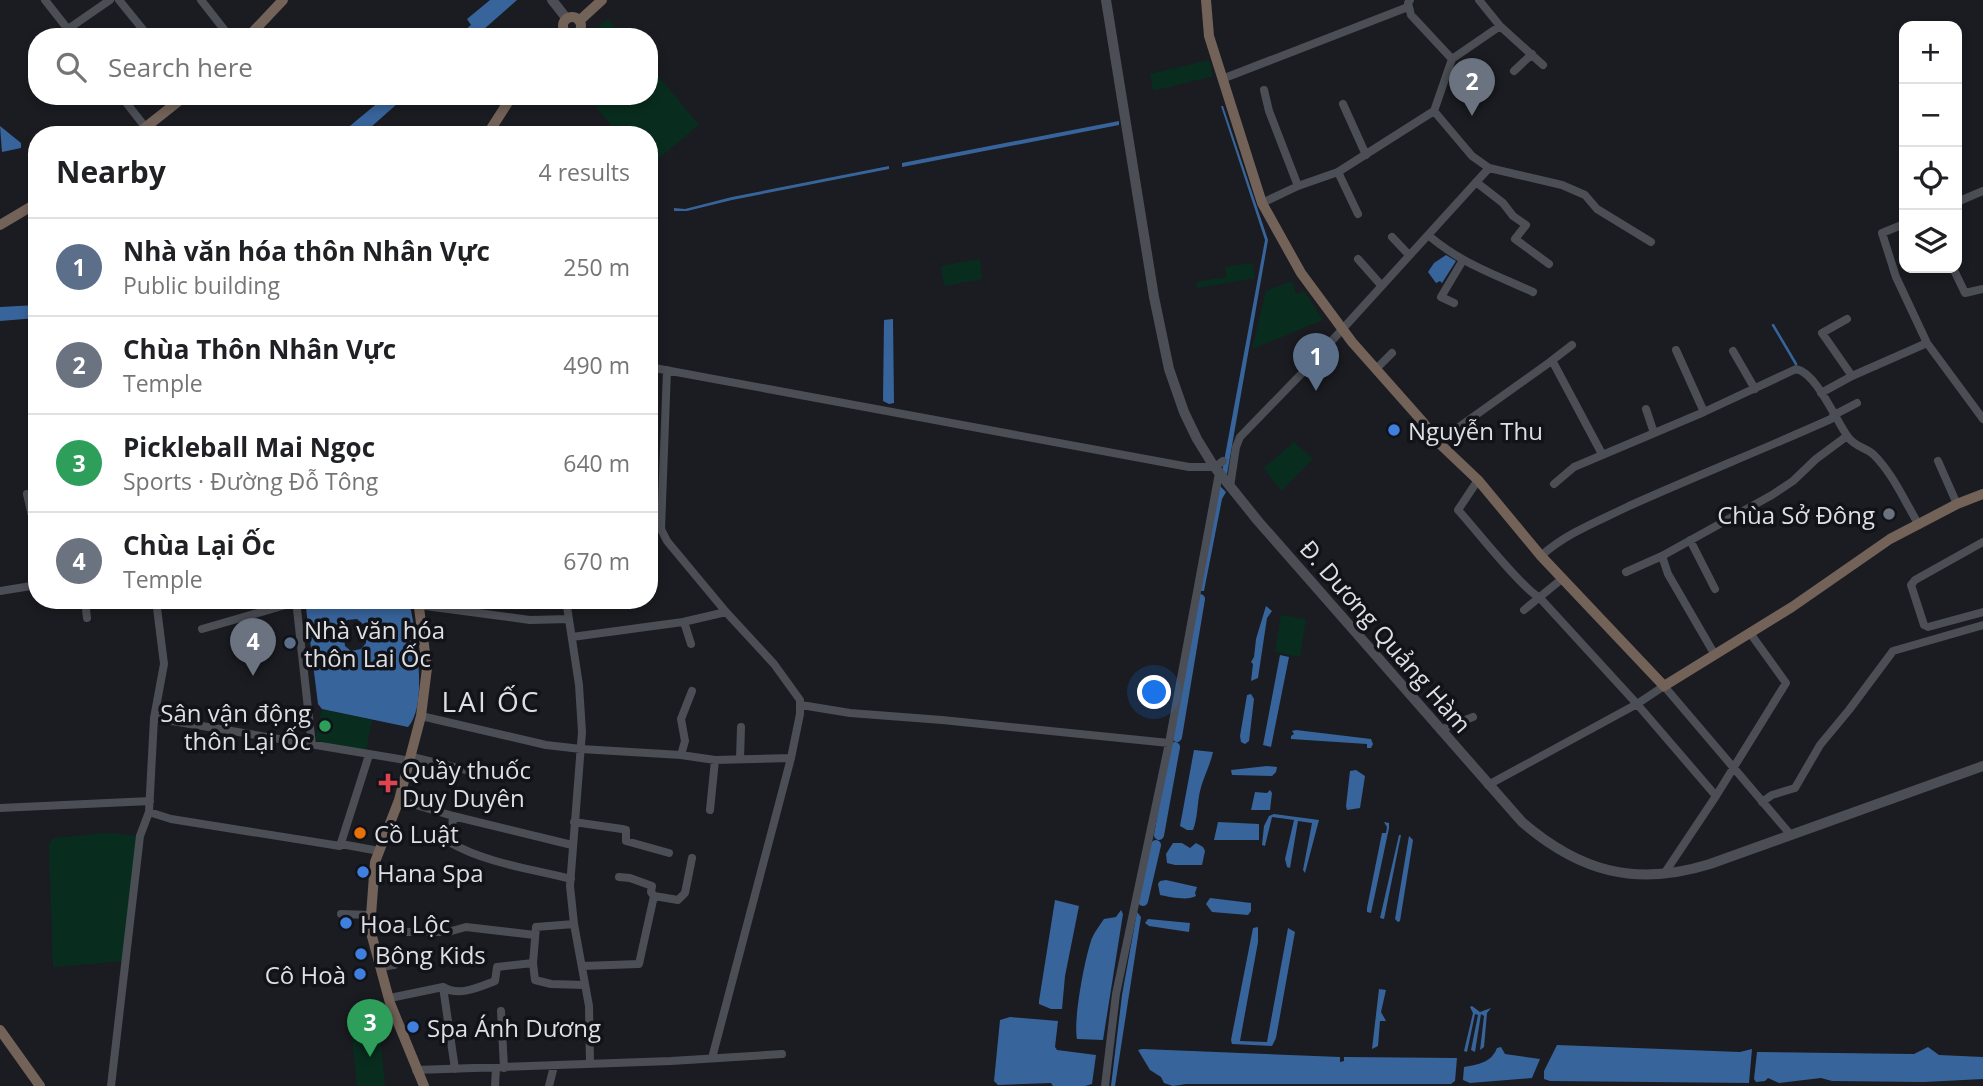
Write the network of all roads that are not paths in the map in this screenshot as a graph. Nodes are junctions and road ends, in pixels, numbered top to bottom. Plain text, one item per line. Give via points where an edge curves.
1 (45, 0) edge
2 (110, 0) edge
3 (119, 0) edge
4 (201, 0) edge
5 (283, 0) edge
6 (552, 0) edge
7 (602, 0) edge
8 (1106, 0) edge
9 (1206, 0) edge
10 (1479, 0) edge
11 (1409, 4) edge
12 (567, 19) junction
13 (579, 21) junction
14 (1500, 26) junction
15 (67, 28) edge
16 (69, 28) edge
17 (142, 28) edge
18 (223, 28) edge
19 (257, 28) edge
20 (562, 28) edge
21 (581, 28) edge
22 (1532, 54) junction
23 (1452, 59) junction
24 (1543, 65) dead end
25 (1514, 71) dead end
26 (1222, 79) junction
27 (1264, 90) dead end
28 (1343, 104) dead end
29 (126, 105) edge
30 (174, 105) edge
31 (506, 105) edge
32 (1434, 111) junction
33 (138, 126) edge
34 (147, 126) edge
35 (493, 126) edge
36 (1366, 155) junction
37 (1489, 169) junction
38 (1338, 172) junction
39 (1476, 182) junction
40 (1298, 186) junction
41 (1983, 191) edge
42 (1962, 200) edge
43 (1262, 203) junction
44 (28, 208) edge
45 (1358, 214) dead end
46 (0, 225) edge
47 (1899, 226) edge
48 (1429, 235) junction
49 (1392, 237) dead end
50 (1651, 242) dead end
51 (1409, 255) junction
52 (1358, 259) dead end
53 (1463, 260) junction
54 (1549, 264) dead end
55 (1955, 273) edge
56 (1381, 285) junction
57 (1983, 289) edge
58 (1533, 292) dead end
59 (1454, 303) dead end
60 (1847, 319) dead end
61 (1342, 328) junction
62 (1927, 342) junction
63 (1572, 345) dead end
64 (1676, 350) dead end
65 (1734, 351) dead end
66 (1392, 353) dead end
67 (1550, 362) junction
68 (658, 368) edge
69 (667, 370) junction
70 (1375, 373) junction
71 (1852, 376) junction
72 (1755, 389) junction
73 (1821, 393) junction
74 (1857, 403) dead end
75 (1646, 409) dead end
76 (1704, 412) junction
77 (1834, 415) junction
78 (1983, 419) edge
79 (1654, 433) junction
80 (1847, 436) junction
81 (1438, 442) junction
82 (1602, 454) junction
83 (1938, 461) dead end
84 (1219, 467) junction
85 (1478, 480) junction
86 (1554, 484) dead end
87 (1230, 487) junction
88 (27, 494) dead end
89 (1983, 494) edge
90 (28, 498) edge
91 (1957, 504) junction
92 (1919, 525) junction
93 (1689, 540) junction
94 (1983, 542) edge
95 (1541, 556) junction
96 (1662, 556) junction
97 (1626, 572) dead end
98 (1563, 578) junction
99 (28, 586) edge
100 (1715, 589) dead end
101 (0, 591) edge
102 (1539, 597) junction
103 (86, 609) edge
104 (157, 609) edge
105 (269, 609) edge
106 (297, 609) edge
107 (419, 609) edge
108 (458, 609) edge
109 (567, 609) edge
110 (1524, 610) dead end
111 (726, 612) junction
112 (1983, 612) edge
113 (87, 618) dead end
114 (569, 619) junction
115 (684, 622) junction
116 (1983, 625) edge
117 (202, 629) dead end
118 (1750, 633) junction
119 (572, 637) junction
120 (691, 644) dead end
121 (1715, 655) junction
122 (1664, 686) junction
123 (692, 691) dead end
124 (1637, 704) junction
125 (801, 705) junction
126 (421, 716) junction
127 (1473, 717) dead end
128 (154, 718) junction
129 (741, 727) dead end
130 (1440, 730) junction
131 (1169, 743) junction
132 (312, 745) junction
133 (581, 749) junction
134 (369, 755) junction
135 (681, 755) junction
136 (791, 758) junction
137 (411, 759) junction
138 (740, 759) junction
139 (715, 760) junction
140 (1983, 766) edge
141 (1733, 769) junction
142 (500, 778) dead end
143 (1488, 785) junction
144 (1716, 796) junction
145 (399, 800) junction
146 (150, 801) junction
147 (1762, 802) junction
148 (0, 808) edge
149 (710, 810) dead end
150 (149, 812) junction
151 (453, 816) junction
152 (574, 822) junction
153 (1790, 834) junction
154 (341, 844) junction
155 (572, 845) junction
156 (379, 851) junction
157 (669, 853) dead end
158 (692, 859) dead end
159 (1664, 874) junction
160 (619, 877) dead end
161 (571, 879) junction
162 (654, 896) junction
163 (341, 914) dead end
164 (370, 915) junction
165 (574, 924) junction
166 (404, 932) dead end
167 (535, 935) junction
168 (533, 963) junction
169 (394, 965) dead end
170 (381, 967) junction
171 (582, 967) junction
172 (584, 985) junction
173 (443, 987) junction
174 (390, 998) junction
175 (501, 1012) dead end
176 (0, 1030) edge
177 (782, 1054) dead end
178 (712, 1058) junction
179 (590, 1064) junction
180 (554, 1066) junction
181 (500, 1068) junction
182 (455, 1069) junction
183 (416, 1070) junction
184 (40, 1086) edge
185 (111, 1086) edge
186 (424, 1086) edge
187 (495, 1086) edge
188 (549, 1086) edge
189 (1105, 1086) edge

1 - 15 street
2 - 16 street
3 - 17 street
4 - 18 street
5 - 19 main road
6 - 12 street
7 - 13 main road
8 - 84 street, Đ. Dương Quảng Hàm via 1168,369 1184,412
9 - 26 main road via 1209,36
10 - 14 street
11 - 23 street via 1411,15
11 - 26 street
12 - 13 main road
12 - 20 main road
13 - 21 main road
14 - 22 street
14 - 23 street
22 - 24 street
22 - 25 street
23 - 32 street
26 - 43 main road
27 - 40 street
28 - 36 street
29 - 33 street
30 - 34 main road
31 - 35 main road
32 - 36 street
32 - 37 street
36 - 38 street
37 - 39 street
37 - 50 street via 1562,185 1585,195 1597,209
38 - 40 street
38 - 45 street
39 - 48 street
39 - 54 street via 1526,225 1515,239
40 - 43 street
41 - 42 street
43 - 61 main road via 1301,273
44 - 46 main road
47 - 62 street via 1882,233 1896,277
48 - 51 street
48 - 53 street
49 - 51 street
51 - 56 street
52 - 56 street
53 - 58 street
53 - 59 street via 1441,297
55 - 57 street via 1965,293
56 - 61 street
60 - 71 street via 1822,333
61 - 70 main road via 1349,346
61 - 87 street via 1237,441
62 - 71 street
62 - 78 street
63 - 67 street
64 - 76 street
65 - 72 street
66 - 70 street
67 - 81 street
67 - 82 street
68 - 69 street
69 - 84 street via 1189,467
69 - 111 street via 661,529
70 - 81 main road
71 - 73 street
72 - 73 street via 1796,369
72 - 76 street
73 - 77 street
74 - 77 street
75 - 79 street
76 - 79 street
77 - 80 street
77 - 95 street via 1582,528
79 - 82 street
80 - 92 street via 1873,453
80 - 93 street via 1783,488
81 - 85 main road
82 - 86 street via 1574,467
83 - 91 street
84 - 87 street, Đ. Dương Quảng Hàm
84 - 131 street
85 - 95 main road
85 - 102 street via 1458,509
87 - 130 street, Đ. Dương Quảng Hàm
88 - 90 street
89 - 91 main road
91 - 92 main road
92 - 118 main road via 1889,539
93 - 96 street
93 - 100 street
94 - 112 street via 1911,585 1928,627
95 - 98 main road
96 - 97 street
96 - 121 street
98 - 102 street
98 - 122 main road
99 - 101 street
102 - 110 street
102 - 124 street
103 - 113 street
104 - 128 street via 164,664
105 - 117 street
106 - 132 street
107 - 126 main road via 427,668
108 - 114 street via 530,620
109 - 114 street
111 - 115 street
111 - 125 street via 796,691
114 - 119 street
115 - 119 street
115 - 120 street
116 - 147 street via 1893,651 1820,745 1795,788
118 - 121 main road
118 - 141 street via 1786,683
119 - 133 street
121 - 122 main road
122 - 124 street
122 - 141 street
123 - 135 street via 681,719 685,741
124 - 143 street
124 - 144 street
125 - 131 street
125 - 136 street
126 - 133 street
126 - 137 main road
127 - 130 street
128 - 132 street
128 - 146 street
129 - 138 street
130 - 143 street, Đ. Dương Quảng Hàm
131 - 189 street via 1116,994
132 - 134 street
133 - 135 street
133 - 152 street
134 - 137 street
134 - 154 street
135 - 139 street
136 - 138 street
136 - 178 street
137 - 142 street
137 - 145 main road
138 - 139 street
139 - 149 street
140 - 153 street, Đ. Dương Quảng Hàm
141 - 144 street
141 - 147 street
143 - 159 street, Đ. Dương Quảng Hàm via 1522,822 1572,857 1607,871
144 - 159 street
145 - 151 street
145 - 156 main road
146 - 148 street
146 - 150 street
147 - 153 street
150 - 154 street
150 - 185 street via 141,836
151 - 155 street
151 - 161 street via 451,843 458,847
152 - 155 street
152 - 157 street via 626,830 626,841
153 - 159 street, Đ. Dương Quảng Hàm via 1710,864
154 - 156 street
155 - 161 street
156 - 164 main road
158 - 162 street via 685,893 678,900
160 - 162 street via 652,886
161 - 165 street
162 - 171 street via 639,964
163 - 164 street
164 - 170 main road
165 - 167 street via 536,927
165 - 171 street
166 - 167 street via 448,932 466,927
167 - 168 street
168 - 172 street via 535,981
168 - 173 street via 497,967 495,981 473,990
169 - 170 street
170 - 174 main road
171 - 172 street
172 - 179 street
173 - 174 street
173 - 182 street
174 - 183 main road
175 - 181 street
176 - 184 main road
177 - 178 street
178 - 179 street
179 - 180 street
180 - 181 street
180 - 188 street
181 - 182 street
181 - 187 street
182 - 183 street
183 - 186 main road

